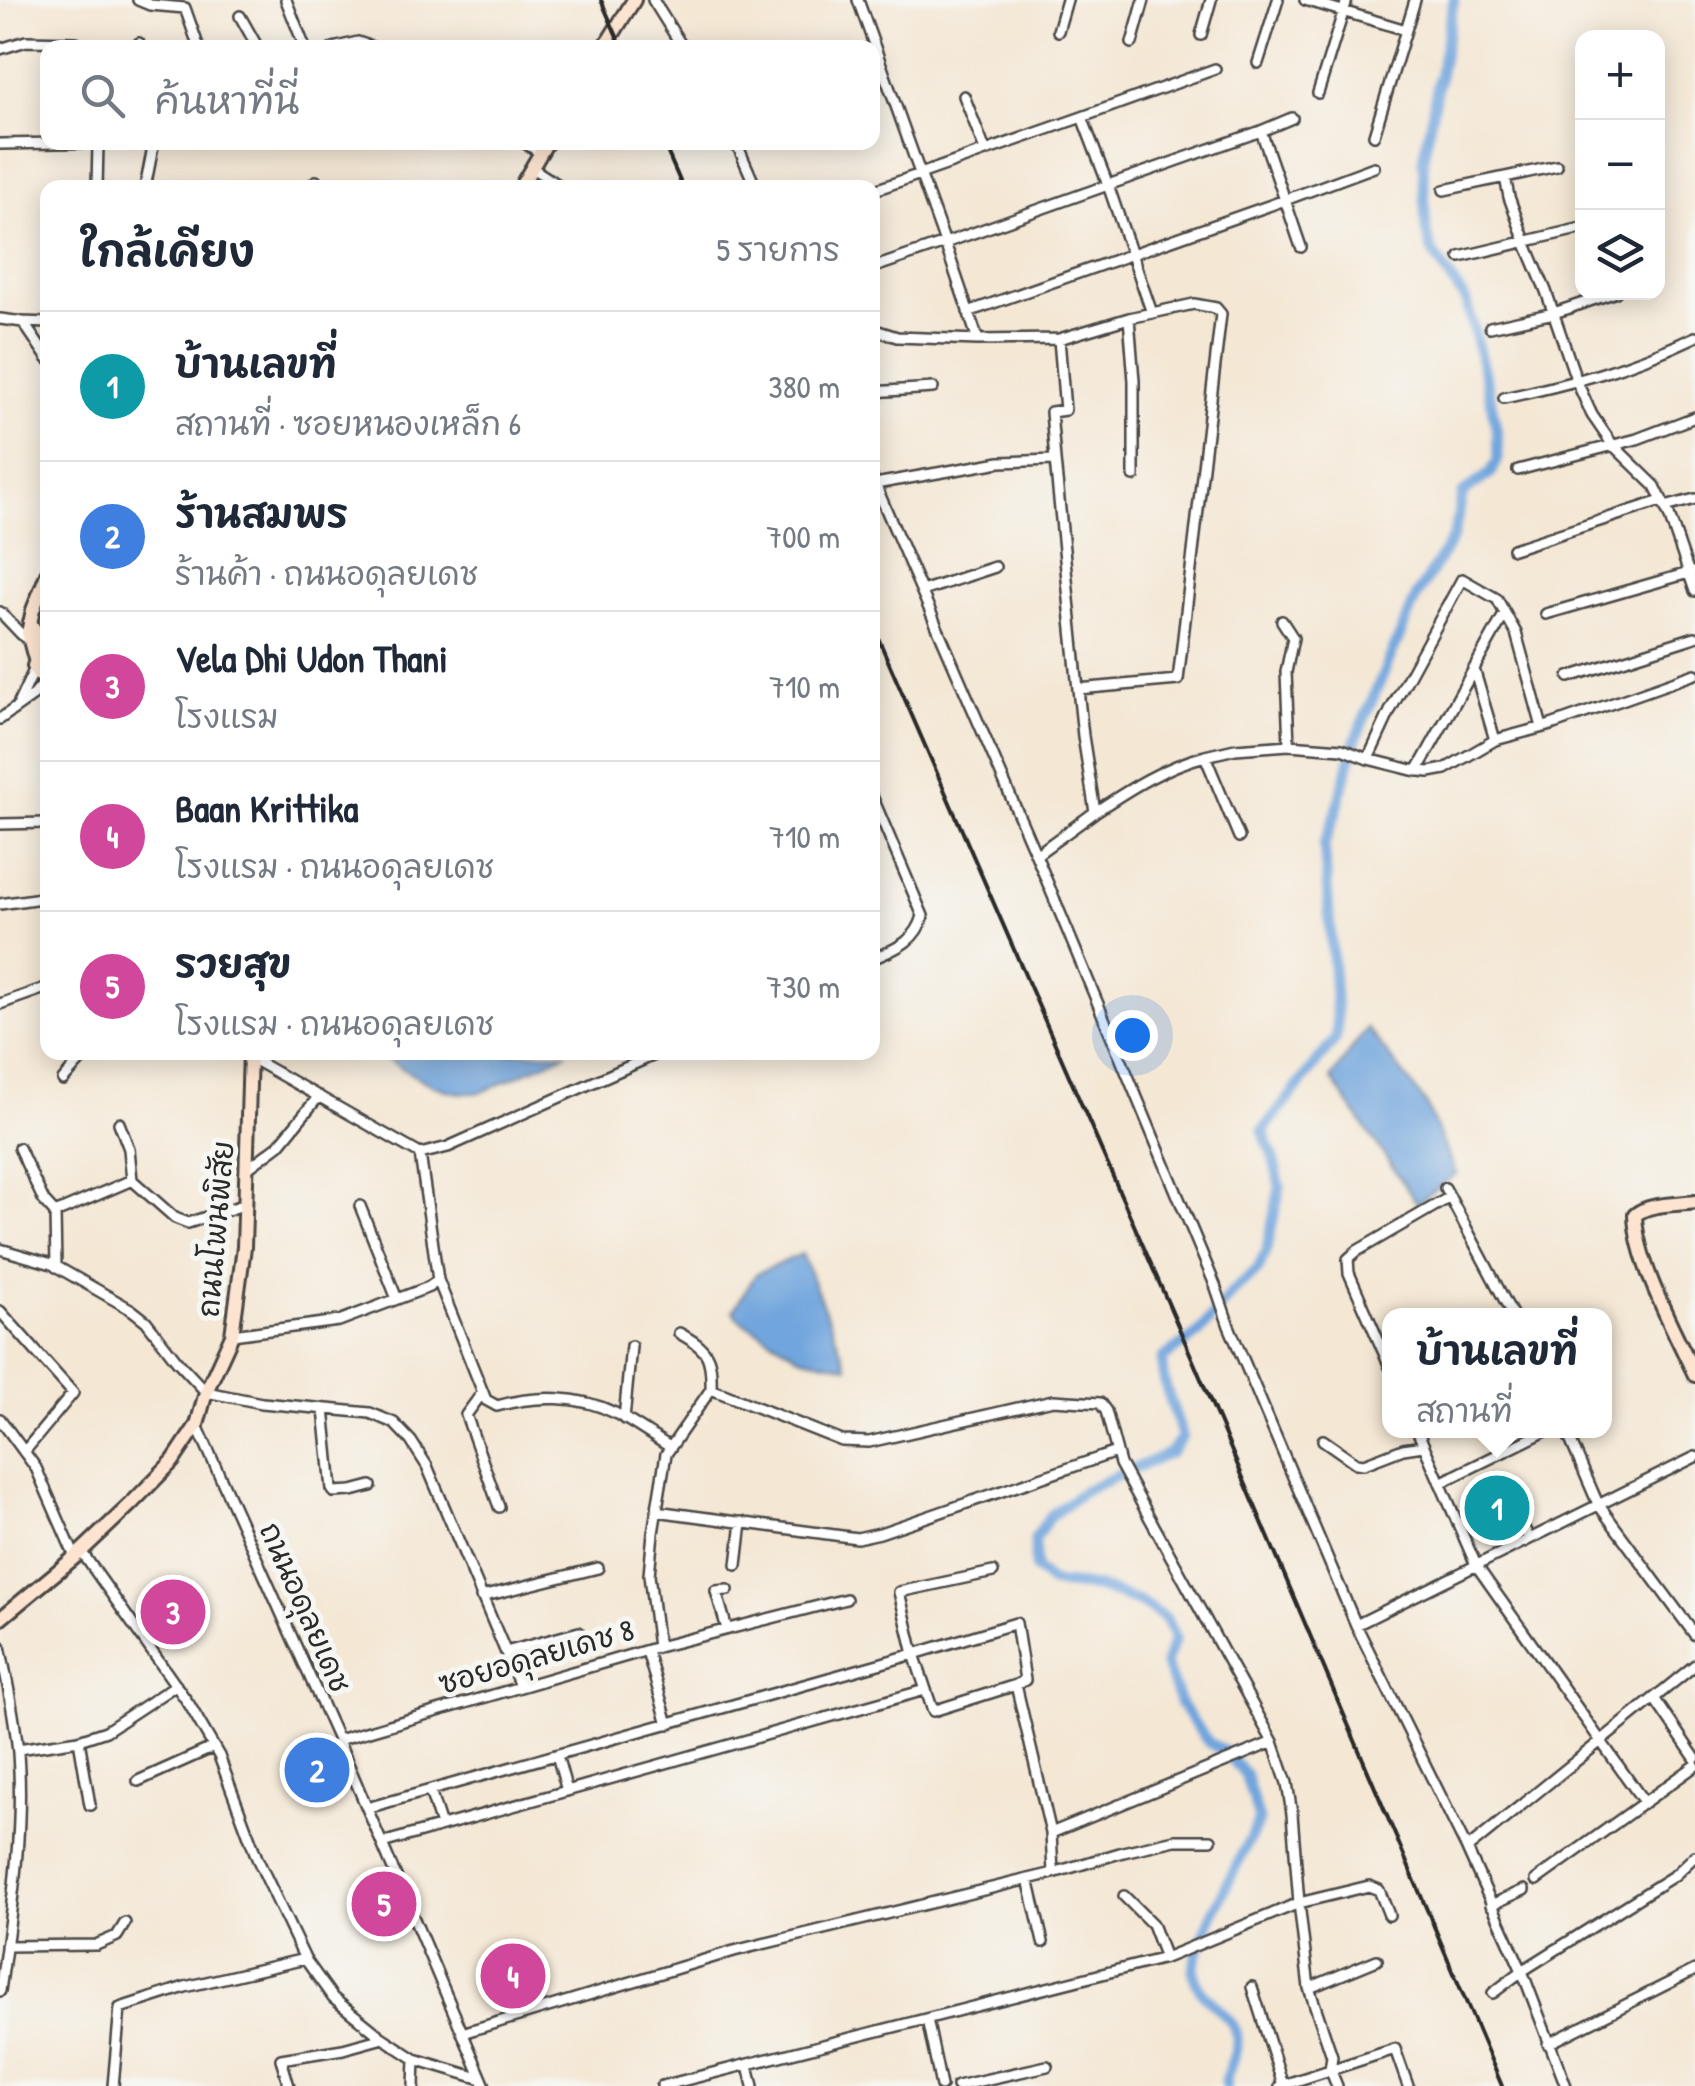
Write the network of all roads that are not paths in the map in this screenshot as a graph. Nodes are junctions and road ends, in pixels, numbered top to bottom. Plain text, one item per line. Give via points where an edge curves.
1 (138, 0) edge
2 (286, 0) edge
3 (634, 0) edge
4 (653, 0) edge
5 (858, 0) edge
6 (1067, 0) edge
7 (1144, 0) edge
8 (1211, 0) edge
9 (1278, 0) edge
10 (1305, 0) edge
11 (1347, 0) edge
12 (1415, 0) edge
13 (1344, 12) junction
14 (240, 16) dead end
15 (1406, 30) junction
16 (1058, 31) dead end
17 (1201, 35) dead end
18 (196, 40) edge
19 (254, 40) edge
20 (302, 40) edge
21 (609, 40) edge
22 (678, 40) edge
23 (873, 40) edge
24 (40, 41) edge
25 (1132, 43) dead end
26 (0, 49) edge
27 (880, 60) edge
28 (1258, 63) dead end
29 (1215, 69) dead end
30 (1318, 93) dead end
31 (964, 96) dead end
32 (1082, 117) junction
33 (1292, 118) dead end
34 (1261, 131) junction
35 (1374, 135) dead end
36 (1, 141) edge
37 (40, 142) edge
38 (98, 150) edge
39 (152, 150) edge
40 (543, 150) edge
41 (739, 150) edge
42 (985, 150) junction
43 (1557, 166) dead end
44 (532, 168) junction
45 (1374, 168) dead end
46 (921, 172) junction
47 (1505, 177) junction
48 (97, 180) edge
49 (147, 180) edge
50 (525, 180) edge
51 (551, 180) edge
52 (753, 180) edge
53 (1108, 184) junction
54 (880, 188) edge
55 (1444, 190) dead end
56 (1286, 200) junction
57 (1575, 230) edge
58 (1525, 242) junction
59 (944, 244) junction
60 (1301, 247) dead end
61 (1132, 254) junction
62 (1460, 258) dead end
63 (880, 265) edge
64 (1592, 300) edge
65 (968, 312) junction
66 (1152, 313) junction
67 (1554, 313) junction
68 (1130, 318) junction
69 (0, 319) edge
70 (23, 322) junction
71 (40, 323) edge
72 (1490, 328) dead end
73 (880, 332) edge
74 (1695, 337) edge
75 (1059, 339) junction
76 (978, 340) junction
77 (40, 346) edge
78 (1577, 382) junction
79 (933, 388) dead end
80 (880, 391) edge
81 (1504, 398) dead end
82 (1695, 417) edge
83 (1612, 444) junction
84 (1055, 460) junction
85 (1518, 470) dead end
86 (1134, 476) dead end
87 (880, 479) edge
88 (880, 494) edge
89 (1695, 499) edge
90 (1663, 504) junction
91 (1512, 549) dead end
92 (995, 567) dead end
93 (1692, 572) edge
94 (922, 591) junction
95 (1695, 591) edge
96 (40, 594) edge
97 (0, 612) edge
98 (1505, 613) junction
99 (1546, 614) dead end
100 (1282, 621) dead end
101 (1695, 637) edge
102 (40, 658) edge
103 (40, 659) edge
104 (40, 662) edge
105 (1474, 669) junction
106 (1695, 674) edge
107 (1569, 677) dead end
108 (1078, 689) junction
109 (0, 720) edge
110 (1542, 727) junction
111 (1495, 740) junction
112 (1289, 744) junction
113 (1206, 756) junction
114 (1366, 758) junction
115 (1418, 771) junction
116 (1095, 812) junction
117 (880, 815) edge
118 (40, 823) edge
119 (0, 824) edge
120 (1239, 838) dead end
121 (1036, 854) junction
122 (40, 898) edge
123 (0, 904) edge
124 (880, 955) edge
125 (40, 991) edge
126 (0, 1004) edge
127 (81, 1060) edge
128 (250, 1060) edge
129 (258, 1060) edge
130 (642, 1060) edge
131 (63, 1080) dead end
132 (319, 1096) junction
133 (119, 1123) dead end
134 (19, 1148) dead end
135 (420, 1154) junction
136 (247, 1169) junction
137 (132, 1180) junction
138 (1695, 1202) edge
139 (246, 1204) junction
140 (360, 1206) dead end
141 (55, 1213) junction
142 (0, 1250) edge
143 (56, 1266) junction
144 (438, 1280) junction
145 (396, 1300) junction
146 (1510, 1308) edge
147 (0, 1310) edge
148 (679, 1333) dead end
149 (232, 1335) junction
150 (631, 1346) dead end
151 (1382, 1348) edge
152 (1691, 1358) edge
153 (1695, 1375) edge
154 (712, 1389) junction
155 (206, 1392) junction
156 (483, 1392) junction
157 (324, 1409) junction
158 (0, 1419) edge
159 (624, 1419) junction
160 (197, 1425) junction
161 (1420, 1438) edge
162 (1532, 1438) edge
163 (1569, 1438) edge
164 (1323, 1440) dead end
165 (1423, 1446) junction
166 (670, 1447) junction
167 (24, 1452) junction
168 (1116, 1452) junction
169 (1695, 1456) edge
170 (1440, 1483) junction
171 (371, 1486) dead end
172 (1508, 1492) dead end
173 (1598, 1504) junction
174 (499, 1507) dead end
175 (656, 1510) junction
176 (742, 1522) junction
177 (1529, 1538) junction
178 (78, 1554) junction
179 (737, 1565) dead end
180 (1476, 1565) junction
181 (598, 1568) dead end
182 (993, 1572) dead end
183 (728, 1590) dead end
184 (481, 1597) junction
185 (846, 1598) dead end
186 (0, 1620) edge
187 (1356, 1625) junction
188 (727, 1629) junction
189 (579, 1632) dead end
190 (1695, 1635) edge
191 (0, 1646) edge
192 (652, 1649) junction
193 (506, 1652) junction
194 (914, 1654) junction
195 (1695, 1665) edge
196 (1016, 1685) junction
197 (176, 1686) junction
198 (520, 1686) junction
199 (925, 1690) junction
200 (1654, 1698) junction
201 (668, 1724) junction
202 (79, 1740) junction
203 (338, 1740) junction
204 (1273, 1742) junction
205 (1600, 1742) junction
206 (214, 1747) junction
207 (18, 1749) junction
208 (557, 1755) junction
209 (1695, 1758) edge
210 (1695, 1766) edge
211 (138, 1781) dead end
212 (430, 1790) junction
213 (567, 1791) junction
214 (1644, 1802) junction
215 (90, 1806) dead end
216 (367, 1808) junction
217 (440, 1826) junction
218 (1051, 1833) junction
219 (1210, 1840) dead end
220 (382, 1843) junction
221 (1467, 1850) junction
222 (1693, 1862) edge
223 (1053, 1873) junction
224 (1028, 1879) junction
225 (1536, 1880) dead end
226 (1524, 1890) dead end
227 (1124, 1896) dead end
228 (1299, 1903) junction
229 (1491, 1905) junction
230 (1389, 1916) dead end
231 (125, 1923) dead end
232 (1043, 1942) dead end
233 (6, 1946) junction
234 (1165, 1958) junction
235 (305, 1959) junction
236 (1377, 1960) dead end
237 (1695, 1970) edge
238 (1518, 1974) junction
239 (1252, 1988) dead end
240 (1309, 1988) junction
241 (0, 1991) edge
242 (1493, 1993) dead end
243 (928, 2018) junction
244 (462, 2033) junction
245 (383, 2038) junction
246 (1548, 2044) junction
247 (414, 2059) junction
248 (748, 2065) junction
249 (1047, 2066) dead end
250 (1330, 2069) junction
251 (484, 2083) edge
252 (112, 2086) edge
253 (289, 2086) edge
254 (414, 2086) edge
255 (662, 2086) edge
256 (754, 2086) edge
257 (942, 2086) edge
258 (957, 2086) edge
259 (1282, 2086) edge
260 (1337, 2086) edge
261 (1408, 2086) edge
262 (1566, 2086) edge

1 - 18 street via 185,8
2 - 20 street
3 - 21 street
4 - 22 street
5 - 23 street
6 - 16 street
7 - 25 street
8 - 17 street
9 - 28 street
10 - 13 street
11 - 13 street
12 - 15 street
13 - 15 street
13 - 30 street
14 - 19 street
15 - 35 street
24 - 26 street
27 - 46 street
29 - 32 street
31 - 42 street
32 - 42 street
32 - 53 street
33 - 34 street
34 - 53 street
34 - 56 street
36 - 37 street
38 - 48 street
39 - 49 street
40 - 44 street
41 - 52 street
42 - 46 street
43 - 47 street
44 - 50 street
44 - 51 street
45 - 56 street
46 - 54 street
46 - 59 street
47 - 55 street
47 - 58 street
53 - 59 street
53 - 61 street
56 - 60 street
56 - 61 street
57 - 58 street
58 - 62 street
58 - 67 street
59 - 63 street
59 - 65 street
61 - 65 street
61 - 66 street
64 - 67 street
65 - 76 street
66 - 68 street
66 - 108 street via 1194,304 1221,314 1178,680
67 - 72 street
67 - 78 street
68 - 75 street
68 - 86 street
69 - 70 street
70 - 71 street
70 - 77 street
73 - 76 street
74 - 78 street
75 - 76 street
75 - 84 street via 1065,410 1051,412
78 - 81 street
78 - 83 street
79 - 80 street
82 - 83 street
83 - 85 street
83 - 90 street via 1655,486
84 - 87 street
84 - 108 street
88 - 94 street
89 - 90 street
90 - 91 street
90 - 93 street
92 - 94 street
93 - 95 street
93 - 99 street
94 - 121 street
96 - 102 street via 28,633
97 - 103 street
98 - 105 street
98 - 110 street
98 - 114 street via 1497,599 1462,579
100 - 112 street via 1293,638 1286,672
101 - 107 street
104 - 109 street via 16,709
105 - 111 street
105 - 115 street
106 - 110 street
108 - 116 street
110 - 111 street
111 - 115 street via 1445,769
112 - 113 street
112 - 114 street
113 - 116 street via 1138,783
113 - 120 street
114 - 115 street
116 - 121 street
117 - 124 street via 923,916 910,940
118 - 119 street
121 - 187 street
122 - 123 street
125 - 126 street
127 - 131 street
128 - 136 street, ถนนโพนพิสัย
129 - 132 street
130 - 135 street
132 - 135 street
132 - 136 street via 279,1145
133 - 137 street
134 - 141 street
135 - 144 street
136 - 139 street, ถนนโพนพิสัย
137 - 139 street via 188,1222
137 - 141 street
138 - 152 street via 1635,1215 1644,1258
139 - 149 street, ถนนโพนพิสัย
140 - 145 street
141 - 143 street
142 - 143 street
143 - 155 street via 146,1321
144 - 145 street
144 - 156 street
145 - 149 street via 338,1321
146 - 151 street via 1447,1193 1348,1260
147 - 167 street via 73,1394
148 - 154 street via 708,1355
149 - 155 street, ถนนโพนพิสัย
150 - 159 street
152 - 153 street
154 - 166 street, ซอยอดุลยเดช 8
154 - 168 street via 842,1441 869,1442 1053,1400 1100,1403
155 - 157 street
155 - 160 street, ถนนโพนพิสัย
156 - 159 street via 497,1406 544,1398 581,1402
156 - 174 street via 466,1414
157 - 171 street via 332,1489
157 - 184 street via 370,1413 394,1423 411,1441
158 - 167 street
159 - 166 street
160 - 178 street, ถนนโพนพิสัย via 173,1462
160 - 203 street, ถนนอดุลยเดช
161 - 165 street
162 - 170 street
163 - 173 street
164 - 165 street via 1364,1464
165 - 170 street
166 - 175 street, ซอยอดุลยเดช 8
167 - 178 street
168 - 176 street via 880,1534 856,1538
168 - 204 street
169 - 173 street
170 - 180 street
172 - 177 street
173 - 177 street
173 - 190 street
175 - 176 street
175 - 192 street, ซอยอดุลยเดช 8 via 649,1575
176 - 179 street
177 - 180 street
178 - 186 street, ถนนโพนพิสัย
178 - 197 street
180 - 187 street
180 - 205 street
181 - 184 street
182 - 194 street via 899,1592
183 - 188 street via 716,1590
184 - 193 street
185 - 188 street
187 - 221 street
188 - 192 street
189 - 193 street
191 - 207 street
192 - 198 street, ซอยอดุลยเดช 8
192 - 201 street
193 - 198 street
194 - 196 street via 1016,1623 1025,1680
194 - 199 street
194 - 201 street
195 - 200 street
196 - 199 street via 933,1711
196 - 218 street
197 - 202 street via 106,1731
197 - 206 street
198 - 203 street, ซอยอดุลยเดช 8
199 - 213 street
200 - 205 street
200 - 209 street
201 - 208 street
202 - 207 street
202 - 215 street
203 - 216 street, ถนนอดุลยเดช
204 - 218 street
204 - 228 street via 1287,1783
205 - 214 street
205 - 221 street
206 - 211 street
206 - 235 street
207 - 233 street via 20,1818
208 - 212 street
208 - 213 street
210 - 214 street
212 - 216 street
212 - 217 street
213 - 217 street
214 - 225 street
216 - 220 street, ถนนอดุลยเดช
217 - 220 street
218 - 223 street
219 - 223 street via 1175,1840
220 - 244 street, ถนนอดุลยเดช
221 - 229 street
222 - 238 street
223 - 224 street
224 - 232 street
224 - 244 street via 734,1951
226 - 229 street
227 - 234 street via 1152,1924
228 - 230 street via 1369,1886 1378,1890
228 - 234 street
228 - 240 street
229 - 238 street
231 - 233 street via 118,1936 96,1945
233 - 241 street
234 - 243 street
235 - 245 street via 334,1998
235 - 252 street via 120,2008
236 - 240 street
237 - 246 street
238 - 242 street
238 - 246 street
239 - 259 street
240 - 250 street via 1332,2056
243 - 248 street
243 - 257 street
244 - 251 street, ถนนอดุลยเดช
245 - 247 street
245 - 253 street via 281,2058
246 - 262 street
247 - 251 street
247 - 254 street
248 - 255 street
248 - 256 street
249 - 258 street
250 - 259 street
250 - 260 street
250 - 261 street via 1395,2049

